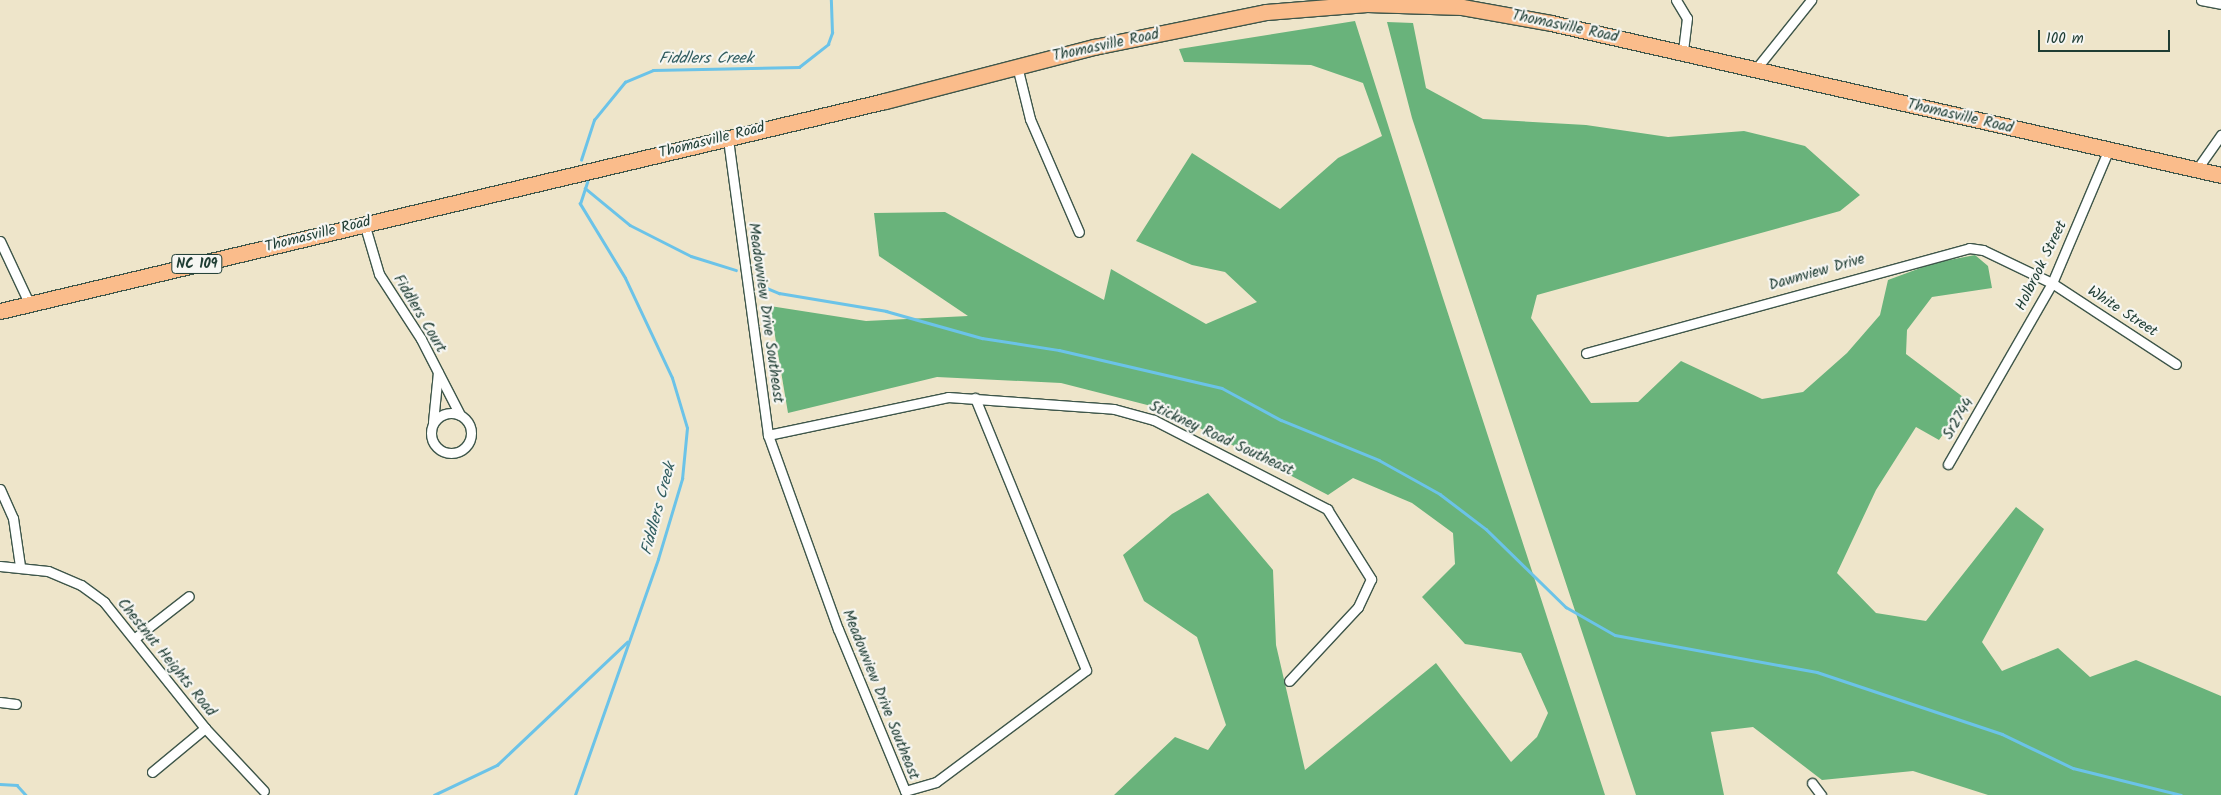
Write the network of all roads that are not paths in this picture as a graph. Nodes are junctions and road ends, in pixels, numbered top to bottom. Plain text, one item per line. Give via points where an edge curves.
1 (1676, 0) edge
2 (1811, 0) edge
3 (2201, 0) edge
4 (2221, 4) edge
5 (1683, 53) junction
6 (1017, 66) junction
7 (1755, 70) junction
8 (2221, 135) edge
9 (728, 139) junction
10 (2108, 152) junction
11 (2196, 169) junction
12 (2221, 175) edge
13 (364, 223) junction
14 (1079, 232) dead end
15 (0, 240) edge
16 (2052, 283) junction
17 (29, 303) junction
18 (0, 311) edge
19 (1586, 353) dead end
20 (2176, 364) dead end
21 (438, 372) junction
22 (1993, 388) joint
23 (975, 398) junction
24 (460, 415) junction
25 (433, 422) junction
26 (768, 435) junction
27 (1948, 464) dead end
28 (0, 489) edge
29 (0, 566) edge
30 (20, 566) junction
31 (189, 596) dead end
32 (135, 638) junction
33 (1289, 681) dead end
34 (0, 702) edge
35 (16, 704) dead end
36 (205, 728) junction
37 (152, 772) dead end
38 (1812, 783) dead end
39 (264, 791) dead end
40 (1821, 795) edge

1 - 5 street via 1687,18
2 - 7 street
3 - 4 street
5 - 6 main road, Thomasville Road / NC 109 via 1462,7 1367,4 1266,12
5 - 7 main road, Thomasville Road / NC 109
6 - 9 main road, Thomasville Road / NC 109
6 - 14 street via 1030,119
7 - 10 main road, Thomasville Road / NC 109
8 - 11 street
9 - 13 main road, Thomasville Road / NC 109
9 - 26 street, Meadowview Drive Southeast
10 - 11 main road, Thomasville Road / NC 109
10 - 16 street, Holbrook Street
11 - 12 main road, Thomasville Road / NC 109
13 - 17 main road, Thomasville Road / NC 109
13 - 21 street, Fiddlers Court via 379,274
15 - 17 street
16 - 19 street, Dawnview Drive via 1983,250 1969,248
16 - 20 street, White Street
16 - 22 street, Holbrook Street
17 - 18 main road, Thomasville Road / NC 109
21 - 24 street, Fiddlers Court
21 - 25 street
22 - 27 street, Sr2744
23 - 26 street, Stickney Road Southeast via 920,400
23 - 26 street, Meadowview Drive Southeast via 1086,670 936,782 905,791 838,629
23 - 33 street, Stickney Road Southeast via 1114,409 1154,420 1327,509 1371,579 1358,608
24 - 25 street via 447,412
24 - 25 street, Fiddlers Court via 471,434 468,443 454,453 436,448 430,431
28 - 30 street via 13,518
29 - 30 street, Chestnut Heights Road
30 - 32 street, Chestnut Heights Road via 48,571 80,585 104,602
31 - 32 street
32 - 36 street, Chestnut Heights Road
34 - 35 street
36 - 37 street
36 - 39 street, Chestnut Heights Road
38 - 40 street

